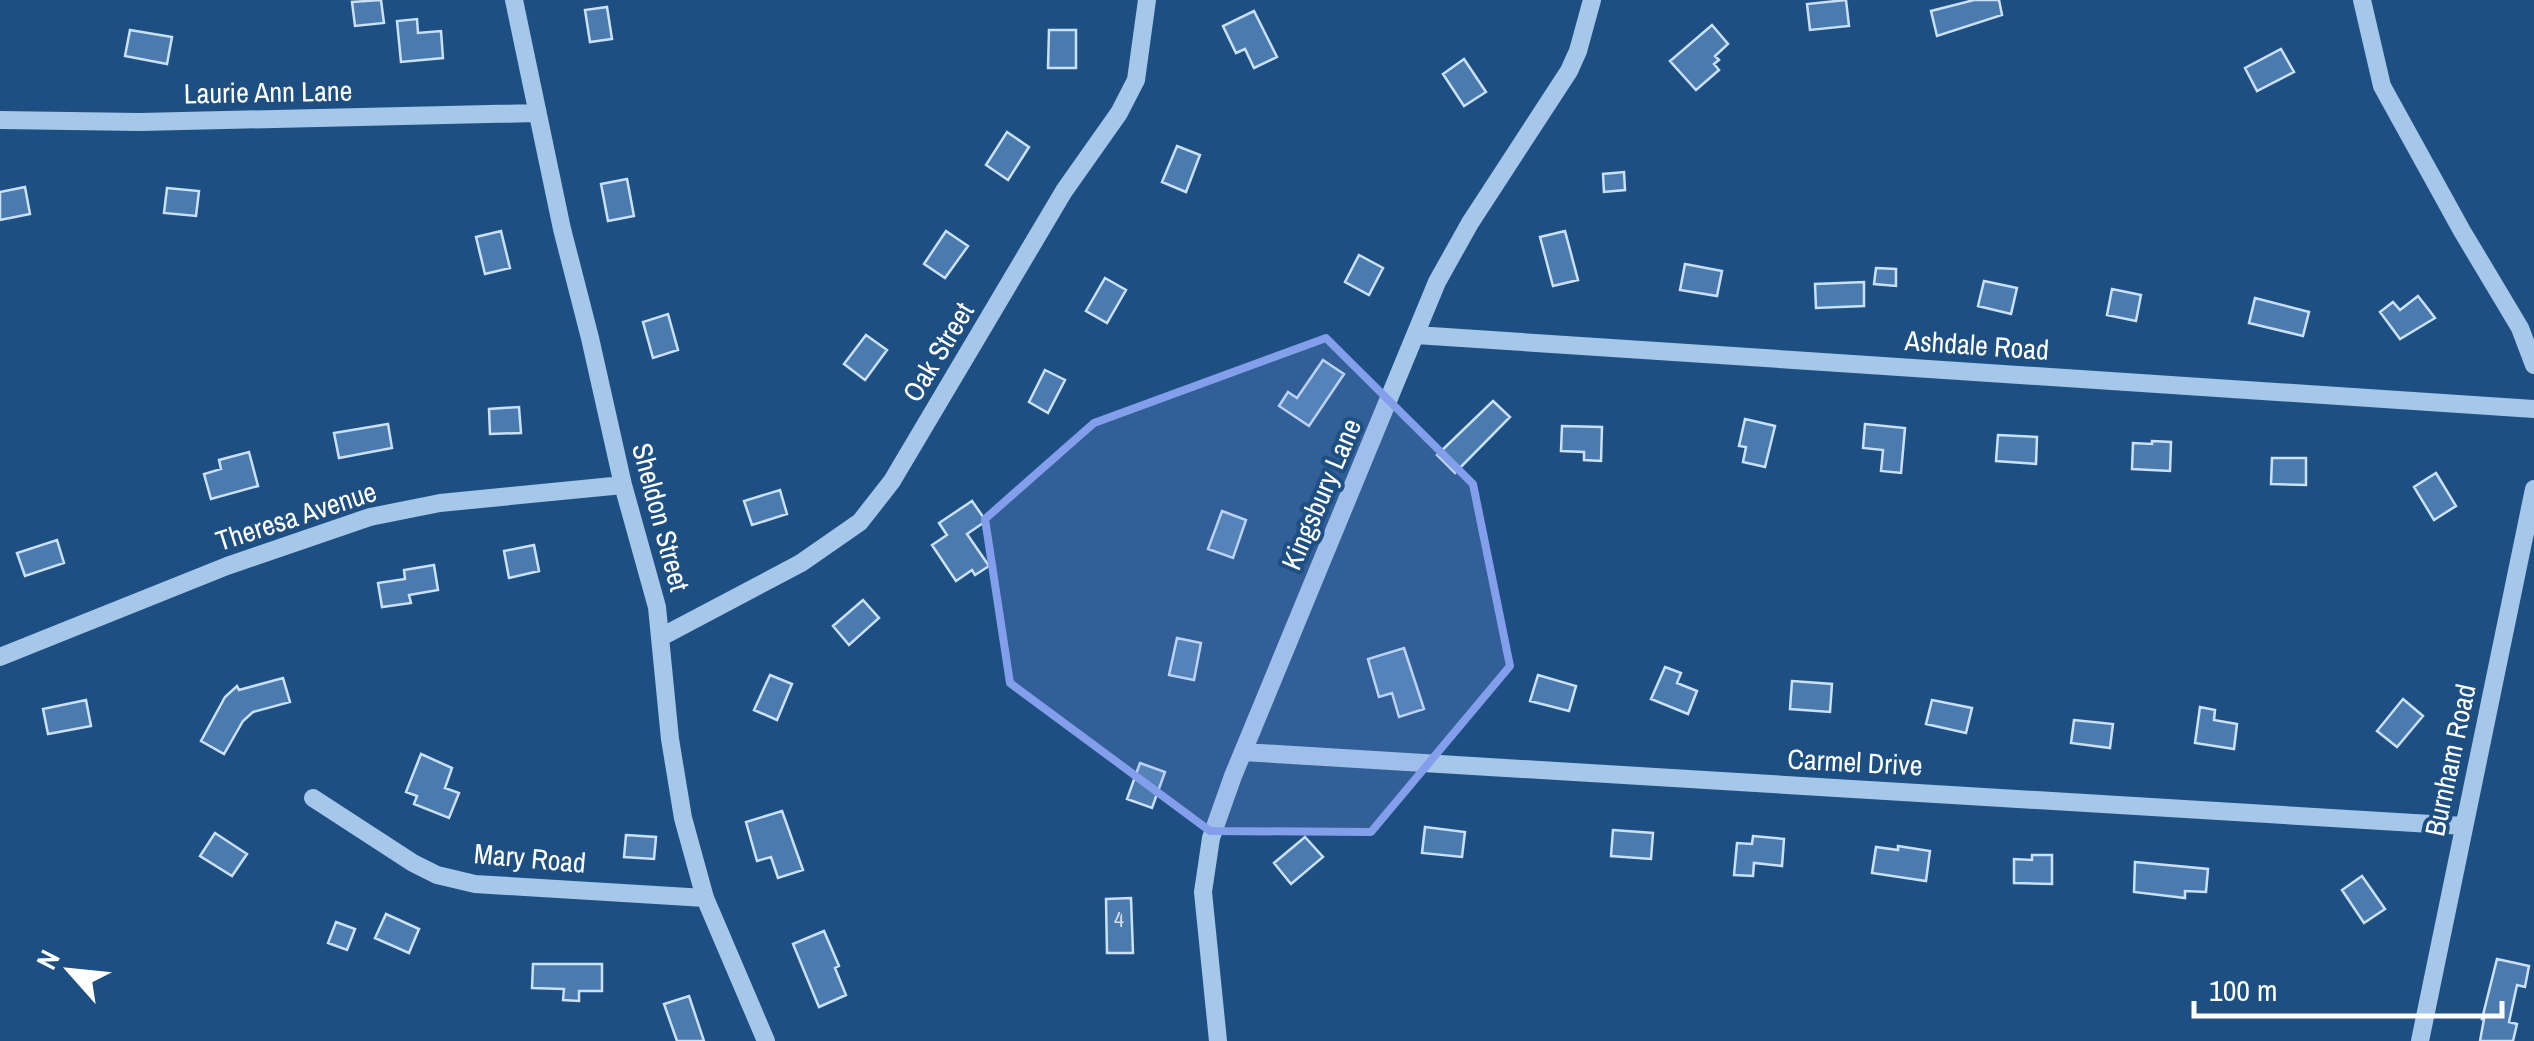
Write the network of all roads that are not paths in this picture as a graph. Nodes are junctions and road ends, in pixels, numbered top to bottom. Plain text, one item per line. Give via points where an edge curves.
1 (514, 0) edge
2 (1147, 0) edge
3 (1592, 0) edge
4 (2362, 0) edge
5 (538, 113) junction
6 (0, 120) edge
7 (1416, 335) junction
8 (2534, 365) edge
9 (2534, 410) edge
10 (623, 485) junction
11 (2534, 490) edge
12 (660, 637) junction
13 (0, 657) edge
14 (1244, 752) junction
15 (313, 798) dead end
16 (2464, 826) junction
17 (705, 898) junction
18 (766, 1041) edge
19 (1218, 1041) edge
20 (2420, 1041) edge

1 - 5 street, Sheldon Street
2 - 12 street, Oak Street via 1136,80 892,481 860,522 800,563
3 - 7 street, Kingsbury Lane via 1569,71 1470,223
4 - 8 street via 2382,86 2520,328
5 - 6 street, Laurie Ann Lane
5 - 10 street, Sheldon Street
7 - 9 street, Ashdale Road
7 - 14 street, Kingsbury Lane
10 - 12 street, Sheldon Street
10 - 13 street, Theresa Avenue via 440,503 370,517
11 - 16 street, Burnham Road
12 - 17 street, Sheldon Street via 678,786
14 - 16 street, Carmel Drive
14 - 19 street, Kingsbury Lane via 1212,838 1203,892
15 - 17 street, Mary Road via 438,875 476,884
16 - 20 street, Burnham Road
17 - 18 street, Sheldon Street

